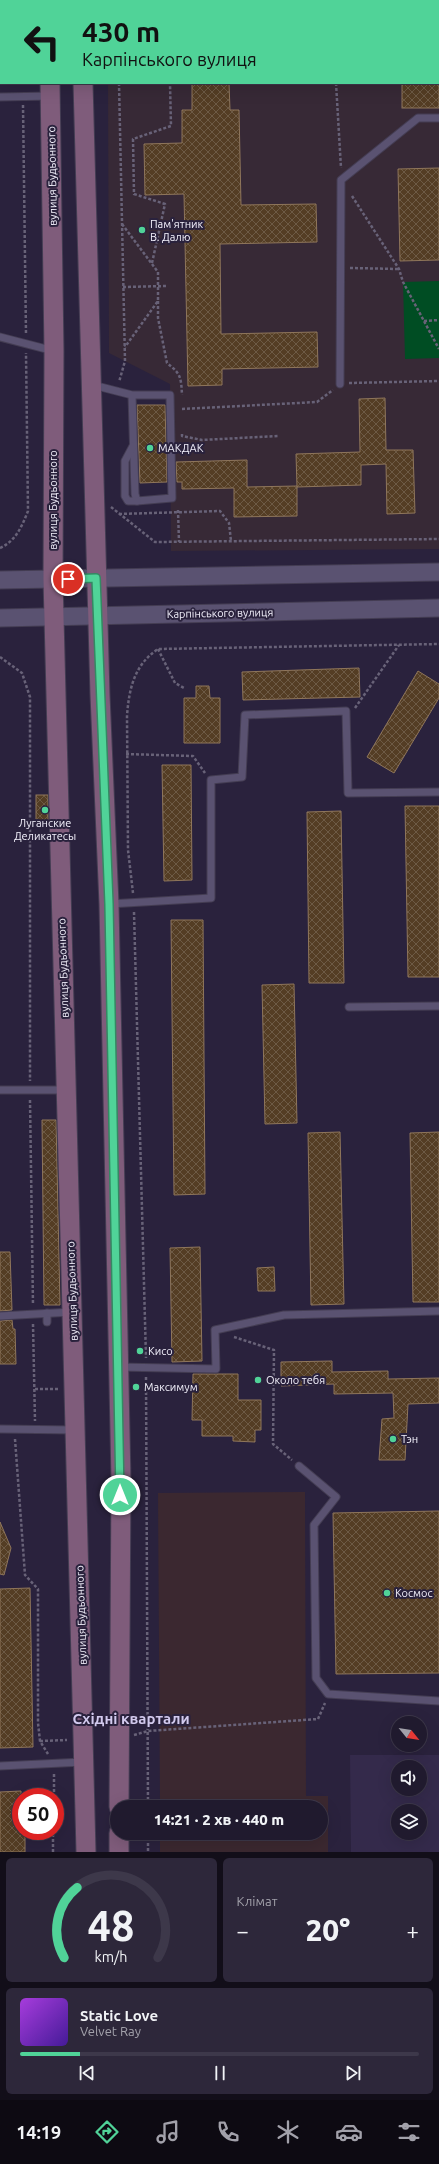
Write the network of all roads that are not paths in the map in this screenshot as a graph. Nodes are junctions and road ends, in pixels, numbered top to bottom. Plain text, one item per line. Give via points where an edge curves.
1 (83, 84) edge
2 (50, 90) edge
3 (0, 97) edge
4 (439, 118) edge
5 (0, 337) edge
6 (54, 351) junction
7 (340, 384) road end
8 (91, 385) junction
9 (132, 395) junction
10 (439, 572) edge
11 (96, 578) junction
12 (53, 579) junction
13 (0, 580) edge
14 (439, 608) edge
15 (98, 616) junction
16 (54, 617) junction
17 (0, 618) edge
18 (439, 792) edge
19 (109, 904) junction
20 (439, 1006) edge
21 (349, 1007) dead end
22 (0, 1090) edge
23 (67, 1090) junction
24 (439, 1311) edge
25 (73, 1312) junction
26 (47, 1313) junction
27 (0, 1316) edge
28 (47, 1322) dead end
29 (118, 1367) junction
30 (0, 1429) edge
31 (76, 1430) junction
32 (299, 1466) road end
33 (439, 1701) edge
34 (85, 1762) junction
35 (0, 1766) edge
36 (119, 1800) edge
37 (119, 1840) edge
38 (86, 1852) edge
39 (119, 1852) edge

1 - 8 main road
2 - 3 lane via 23,96
2 - 6 main road, вулиця Будьонного
4 - 7 lane via 418,118 341,180
5 - 6 lane
6 - 12 main road, вулиця Будьонного
8 - 9 lane
8 - 11 main road
9 - 9 lane via 170,395 172,498 137,501 128,500 125,496 125,461 133,446
10 - 11 street
11 - 12 street
11 - 15 main road
12 - 13 street
12 - 16 main road, вулиця Будьонного
14 - 15 street, Карпінського вулиця
15 - 16 street, Карпінського вулиця
15 - 19 main road
16 - 17 street, Карпінського вулиця
16 - 23 main road, вулиця Будьонного
18 - 19 lane via 348,793 346,711 245,715 242,777 210,780 212,898
19 - 29 main road
20 - 21 lane
22 - 23 lane
23 - 25 main road, вулиця Будьонного
24 - 29 lane via 284,1315 215,1330 216,1369
25 - 26 lane
25 - 31 main road, вулиця Будьонного
26 - 27 lane
26 - 28 lane
29 - 36 main road via 121,1480
30 - 31 lane
31 - 34 main road, вулиця Будьонного
32 - 33 lane via 336,1497 314,1525 316,1678 328,1694
34 - 35 lane
34 - 38 main road, вулиця Будьонного
37 - 39 main road

